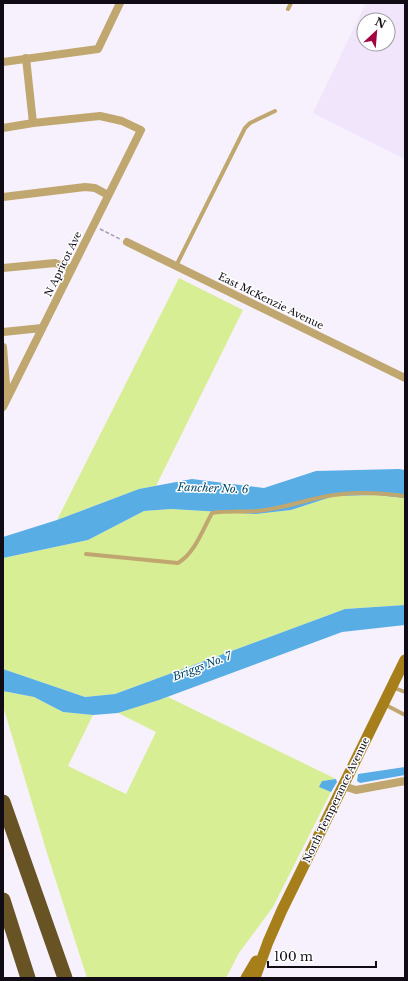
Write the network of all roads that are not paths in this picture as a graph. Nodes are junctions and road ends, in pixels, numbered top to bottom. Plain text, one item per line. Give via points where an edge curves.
1 (120, 3) edge
2 (291, 3) edge
3 (288, 9) dead end
4 (26, 58) junction
5 (3, 62) edge
6 (275, 112) dead end
7 (33, 123) junction
8 (3, 128) edge
9 (108, 195) junction
10 (3, 197) edge
11 (128, 242) road end
12 (176, 266) junction
13 (3, 268) edge
14 (72, 269) junction
15 (42, 328) junction
16 (3, 332) edge
17 (3, 348) edge
18 (405, 378) edge
19 (7, 398) junction
20 (3, 407) edge
21 (405, 496) edge
22 (86, 554) dead end
23 (405, 660) edge
24 (392, 687) junction
25 (405, 692) edge
26 (384, 704) junction
27 (405, 715) edge
28 (405, 781) edge
29 (343, 786) junction
30 (3, 802) edge
31 (3, 900) edge
32 (268, 942) junction
33 (28, 978) edge
34 (65, 978) edge
35 (246, 978) edge
36 (255, 978) edge

1 - 4 street via 98,49
2 - 3 lane
4 - 5 street
4 - 7 street
6 - 12 lane via 250,123 245,128
7 - 8 street
7 - 9 street, N Apricot Ave via 100,116 122,121 141,130
9 - 10 street via 95,188 85,187
9 - 14 street, N Apricot Ave
11 - 12 street, East McKenzie Avenue
12 - 18 street, East McKenzie Avenue
13 - 14 street via 55,263
14 - 15 street, N Apricot Ave
15 - 16 street
15 - 19 street, N Apricot Ave
17 - 19 street
19 - 20 street, N Apricot Ave
21 - 22 lane via 375,493 334,495 265,510 212,513 191,552 178,563
23 - 24 main road, North Temperance Avenue
24 - 25 lane
24 - 26 main road, North Temperance Avenue
26 - 27 lane
26 - 29 main road, North Temperance Avenue
28 - 29 street via 356,790
29 - 32 main road, North Temperance Avenue
30 - 34 highway
31 - 33 highway
32 - 35 main road, North Temperance Avenue
32 - 36 main road, North Temperance Avenue

